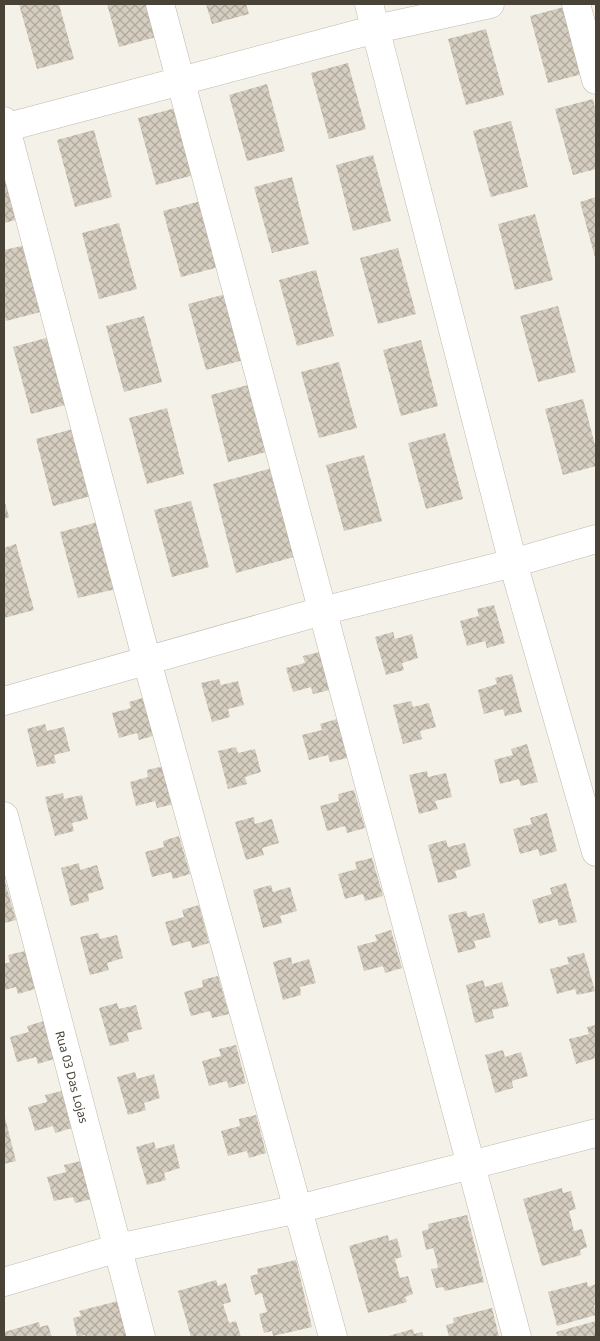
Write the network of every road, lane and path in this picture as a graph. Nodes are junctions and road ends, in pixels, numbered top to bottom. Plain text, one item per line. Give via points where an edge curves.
1 (160, 4) edge
2 (490, 4) edge
3 (576, 4) edge
4 (373, 16) edge
5 (179, 80) junction
6 (596, 80) edge
7 (4, 125) edge
8 (596, 540) edge
9 (514, 563) junction
10 (322, 611) junction
11 (147, 661) junction
12 (4, 701) edge
13 (4, 816) edge
14 (596, 852) edge
15 (596, 1133) edge
16 (471, 1166) junction
17 (298, 1209) junction
18 (118, 1248) junction
19 (4, 1282) edge
20 (141, 1337) edge
21 (333, 1337) edge
22 (517, 1337) edge

1 - 5 street
2 - 4 street
3 - 6 street
4 - 5 street
4 - 9 street
5 - 7 street
5 - 10 street
7 - 11 street
8 - 9 street
9 - 10 street
9 - 14 street
10 - 11 street
10 - 16 street
11 - 12 street
11 - 17 street
13 - 18 street, Rua 03 Das Lojas
15 - 16 street
16 - 17 street
16 - 22 street
17 - 18 street
17 - 21 street
18 - 19 street
18 - 20 street, Rua 03 Das Lojas

